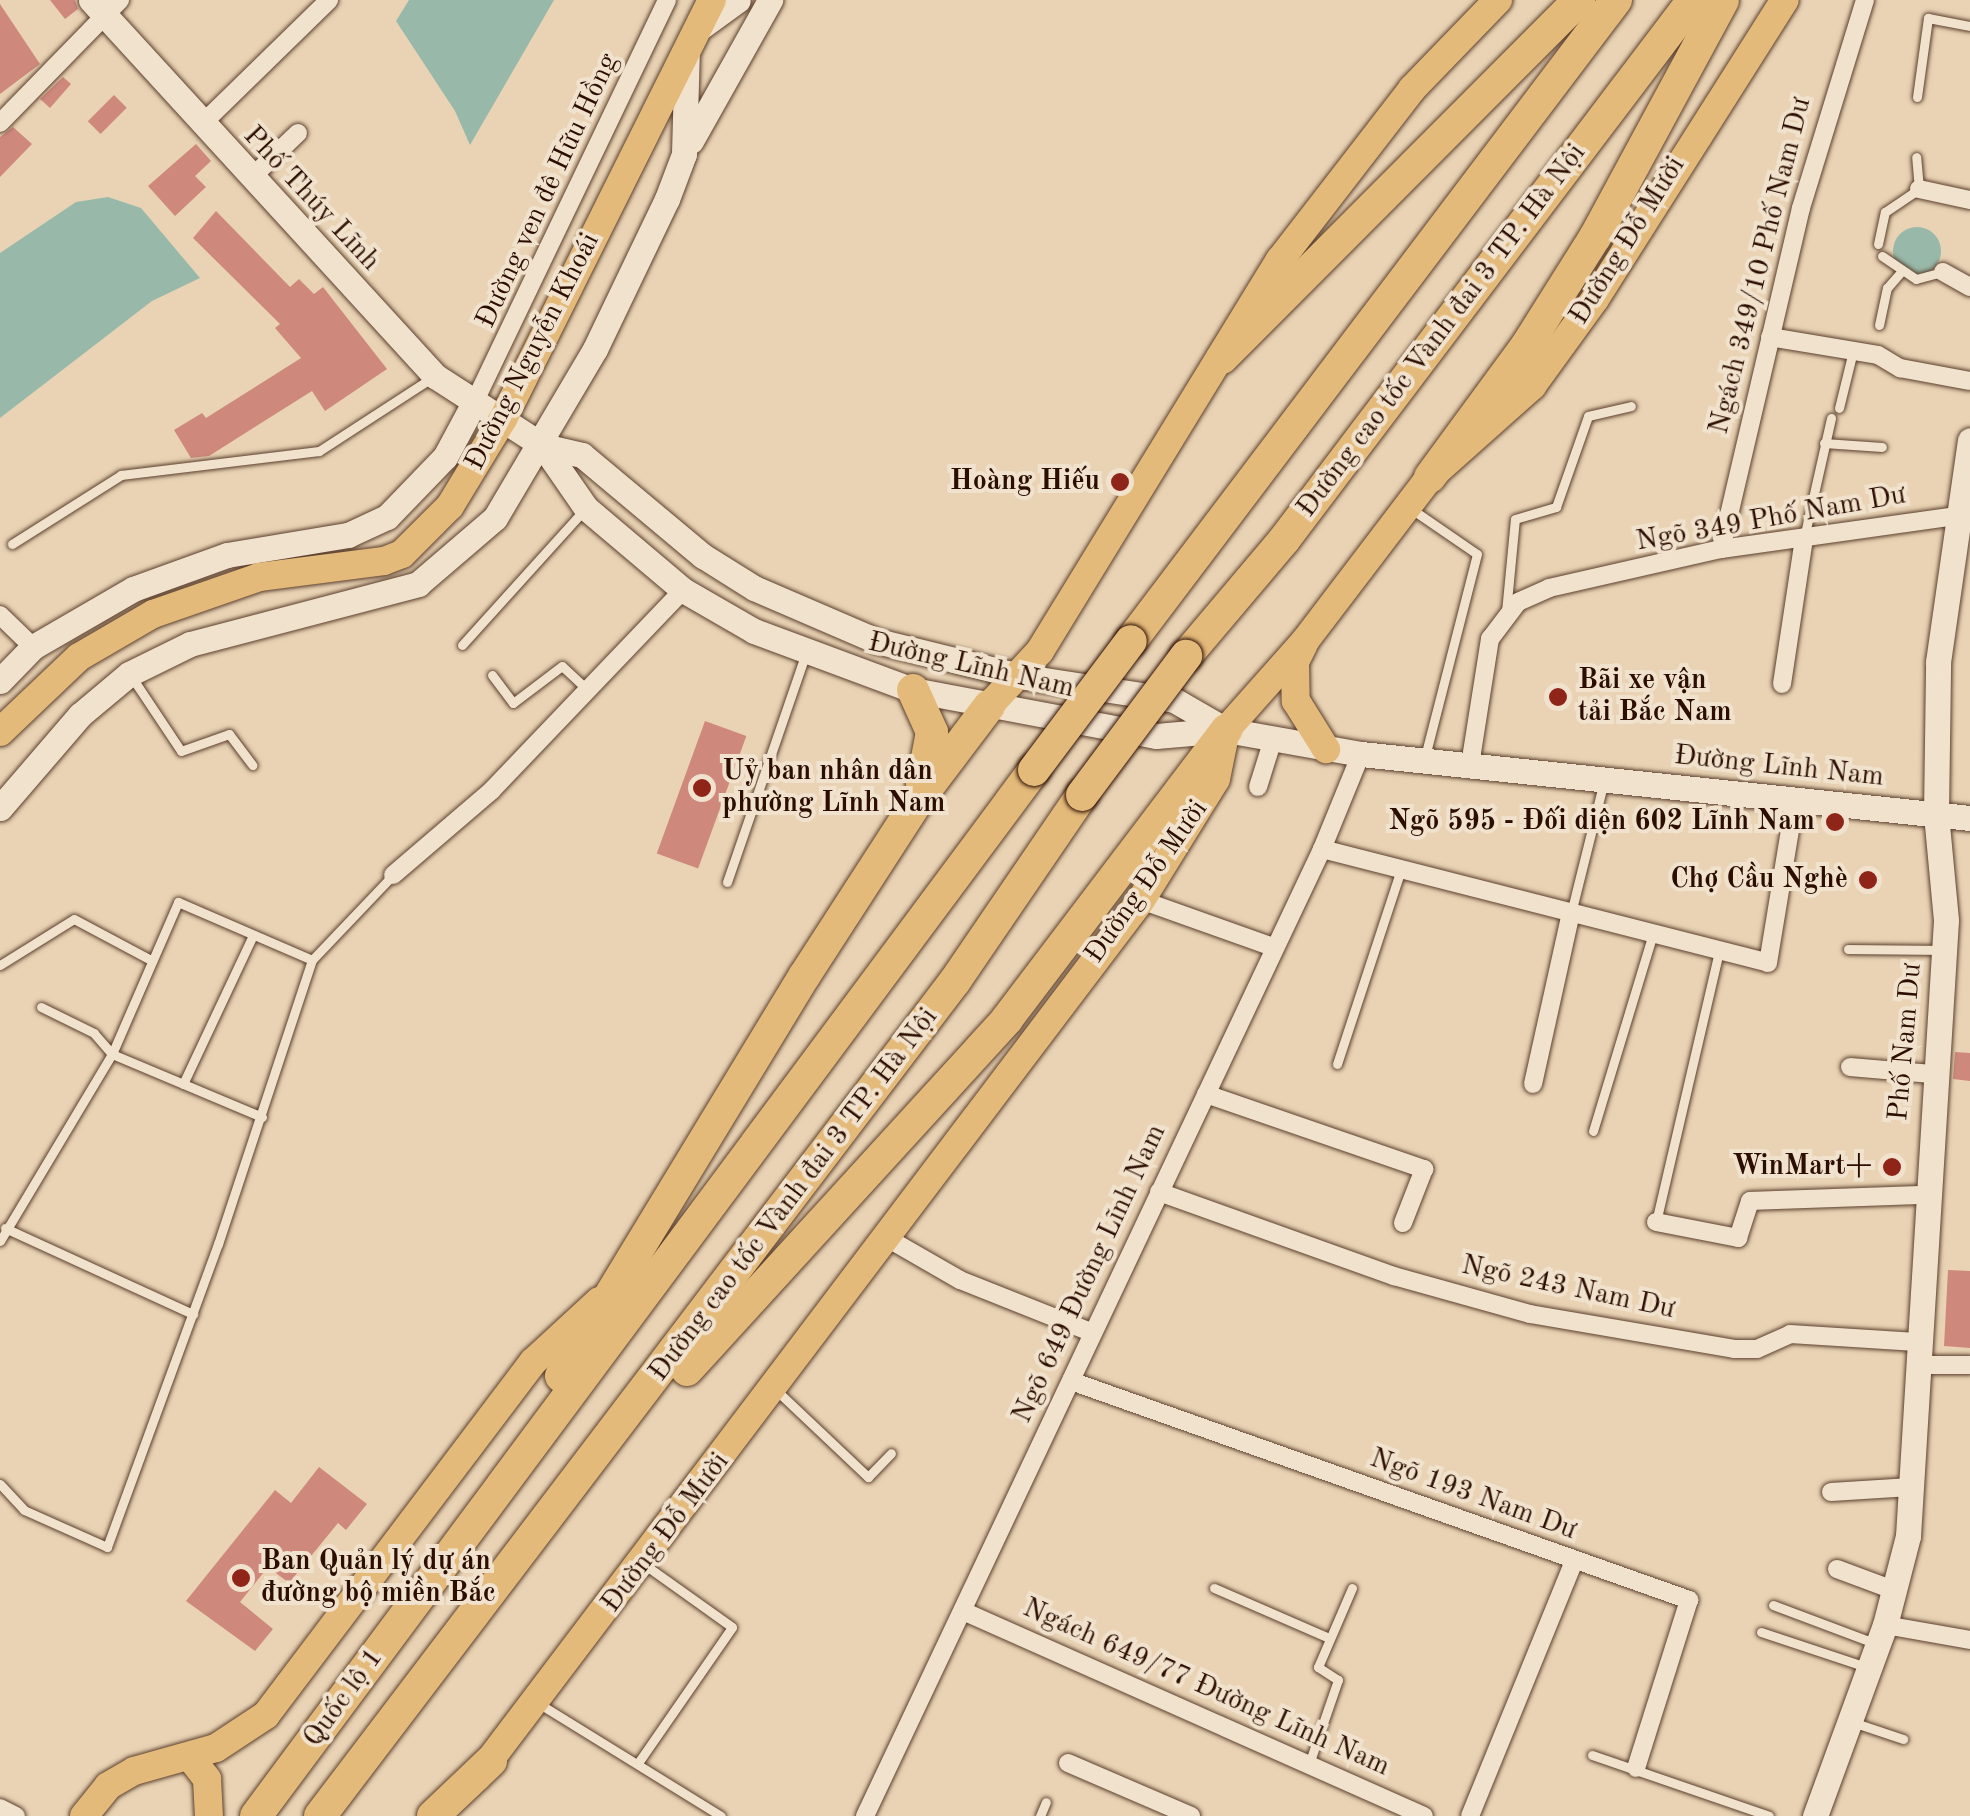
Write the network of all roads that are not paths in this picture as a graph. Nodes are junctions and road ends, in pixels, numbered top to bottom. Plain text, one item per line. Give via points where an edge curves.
1 (329, 0) edge
2 (667, 0) edge
3 (712, 0) edge
4 (738, 0) edge
5 (770, 0) edge
6 (1498, 0) edge
7 (1579, 0) edge
8 (1616, 0) edge
9 (1692, 0) edge
10 (1722, 0) edge
11 (1785, 0) edge
12 (1865, 0) edge
13 (105, 5) edge
14 (1970, 26) edge
15 (690, 38) junction
16 (1917, 97) dead end
17 (0, 124) edge
18 (202, 126) junction
19 (298, 133) dead end
20 (684, 154) junction
21 (1916, 157) dead end
22 (251, 178) junction
23 (1920, 189) junction
24 (1970, 200) edge
25 (1878, 244) dead end
26 (1882, 256) dead end
27 (1901, 272) junction
28 (1944, 272) joint
29 (1970, 287) edge
30 (1879, 325) dead end
31 (1770, 337) junction
32 (1853, 352) junction
33 (1222, 358) junction
34 (435, 376) junction
35 (1970, 382) edge
36 (474, 403) junction
37 (1631, 406) dead end
38 (1839, 408) dead end
39 (1831, 418) dead end
40 (504, 419) junction
41 (1970, 440) edge
42 (1824, 442) junction
43 (543, 446) junction
44 (1882, 447) dead end
45 (1430, 476) junction
46 (1408, 507) junction
47 (586, 508) junction
48 (1967, 515) edge
49 (1804, 538) junction
50 (12, 544) dead end
51 (1721, 549) junction
52 (683, 590) junction
53 (0, 615) edge
54 (1506, 615) junction
55 (1305, 641) junction
56 (462, 645) dead end
57 (34, 647) junction
58 (806, 654) junction
59 (129, 674) junction
60 (492, 675) dead end
61 (1019, 676) junction
62 (0, 681) edge
63 (1782, 684) dead end
64 (589, 690) junction
65 (914, 690) junction
66 (989, 706) junction
67 (1226, 730) junction
68 (0, 732) edge
69 (1273, 739) junction
70 (1326, 749) junction
71 (1361, 754) junction
72 (1424, 759) junction
73 (252, 765) dead end
74 (1470, 765) junction
75 (1605, 778) junction
76 (1258, 786) dead end
77 (918, 800) junction
78 (1794, 800) junction
79 (0, 808) edge
80 (1936, 814) junction
81 (1970, 818) edge
82 (1322, 849) junction
83 (1401, 868) junction
84 (393, 876) joint
85 (727, 882) dead end
86 (1141, 900) junction
87 (1571, 913) junction
88 (1653, 934) junction
89 (253, 935) junction
90 (1273, 948) junction
91 (1848, 949) dead end
92 (1944, 950) junction
93 (1719, 952) junction
94 (149, 960) junction
95 (312, 960) junction
96 (0, 965) edge
97 (41, 1007) dead end
98 (112, 1054) junction
99 (1337, 1064) dead end
100 (1850, 1067) dead end
101 (1932, 1074) junction
102 (184, 1084) junction
103 (1533, 1084) dead end
104 (1206, 1094) junction
105 (262, 1117) junction
106 (1592, 1131) dead end
107 (1159, 1192) junction
108 (1924, 1195) junction
109 (1656, 1222) joint
110 (1403, 1223) dead end
111 (5, 1228) junction
112 (888, 1238) junction
113 (0, 1241) edge
114 (604, 1297) junction
115 (192, 1314) junction
116 (1091, 1332) junction
117 (1917, 1353) junction
118 (1970, 1364) edge
119 (1071, 1381) junction
120 (774, 1388) junction
121 (891, 1453) dead end
122 (503, 1482) junction
123 (0, 1484) edge
124 (1911, 1487) junction
125 (1830, 1492) dead end
126 (1574, 1561) junction
127 (642, 1563) junction
128 (1837, 1568) dead end
129 (496, 1587) junction
130 (1214, 1588) dead end
131 (1352, 1588) dead end
132 (1896, 1591) junction
133 (1774, 1606) dead end
134 (965, 1612) junction
135 (1761, 1632) dead end
136 (1329, 1638) junction
137 (1970, 1640) edge
138 (1877, 1646) junction
139 (538, 1703) junction
140 (1850, 1721) junction
141 (1903, 1739) dead end
142 (1592, 1755) dead end
143 (190, 1756) junction
144 (491, 1762) junction
145 (638, 1763) junction
146 (1068, 1763) dead end
147 (1309, 1764) junction
148 (1636, 1768) junction
149 (1046, 1802) dead end
150 (0, 1808) edge
151 (874, 1812) edge
152 (256, 1813) edge
153 (16, 1816) edge
154 (84, 1816) edge
155 (209, 1816) edge
156 (320, 1816) edge
157 (433, 1816) edge
158 (442, 1816) edge
159 (456, 1816) edge
160 (721, 1816) edge
161 (1040, 1816) edge
162 (1191, 1816) edge
163 (1424, 1816) edge
164 (1470, 1816) edge
165 (1769, 1816) edge
166 (1815, 1816) edge

1 - 18 street
2 - 36 street, Đường ven đê Hữu Hồng
3 - 15 main road, Đường Nguyễn Khoái
4 - 15 street
5 - 20 street, Đường Nguyễn Khoái
6 - 33 main road via 1412,89 1280,260
7 - 33 highway
8 - 122 highway, bridge
9 - 129 highway, Đường cao tốc Vành đai 3 TP. Hà Nội, bridge via 1284,540 1186,656 955,980
10 - 45 highway via 1595,236 1527,345
11 - 45 main road, Đường Đỗ Mười via 1596,299 1532,386
12 - 31 street, Ngách 349/10 Phố Nam Dư via 1818,145
13 - 17 street
13 - 18 street, Phố Thúy Lĩnh
14 - 16 lane via 1928,18
15 - 20 street
15 - 40 main road, Đường Nguyễn Khoái
18 - 22 street, Phố Thúy Lĩnh
19 - 22 street
20 - 43 street, Đường Nguyễn Khoái via 625,292
21 - 23 lane
22 - 34 street, Phố Thúy Lĩnh
23 - 24 street
23 - 25 lane via 1885,212
26 - 27 lane
27 - 28 lane via 1928,280
27 - 30 lane via 1887,288
28 - 29 street
31 - 32 street
31 - 51 street, Ngách 349/10 Phố Nam Dư
32 - 35 street
32 - 38 lane
33 - 61 main road
34 - 36 street, Phố Thúy Lĩnh
34 - 50 lane via 319,452 122,475
36 - 40 street, Phố Thúy Lĩnh
36 - 57 street via 436,469 368,528 180,570 107,601
37 - 54 lane via 1588,416 1556,507 1515,519
39 - 42 lane
40 - 43 street, Đường Lĩnh Nam
40 - 68 main road, Đường Nguyễn Khoái via 450,506 402,554 241,581 154,614 79,657
41 - 48 street, Phố Nam Dư
42 - 44 lane
42 - 49 lane
43 - 47 street, Đường Lĩnh Nam
43 - 59 street, Đường Nguyễn Khoái via 496,518 418,584 205,639
43 - 61 street, Đường Lĩnh Nam via 582,455 704,556 770,596 877,640
45 - 46 main road, Đường Đỗ Mười
46 - 55 main road, Đường Đỗ Mười
46 - 72 lane via 1476,554
47 - 52 street, Đường Lĩnh Nam
47 - 56 lane
48 - 49 street, Ngõ 349 Phố Nam Dư
48 - 80 street, Phố Nam Dư via 1938,662
49 - 51 street, Ngõ 349 Phố Nam Dư
49 - 63 street
51 - 54 street, Ngõ 349 Phố Nam Dư via 1549,588
52 - 58 street, Đường Lĩnh Nam
52 - 64 street
53 - 57 street
54 - 74 street, Ngõ 349 Phố Nam Dư via 1490,639
55 - 67 main road, Đường Đỗ Mười
55 - 70 main road via 1295,662 1296,701
57 - 62 street
58 - 65 street, Đường Lĩnh Nam
58 - 85 lane
59 - 73 lane via 180,751 229,734
59 - 79 street, Đường Nguyễn Khoái via 80,715
60 - 64 lane via 513,703 562,666
61 - 66 main road
61 - 67 street, Đường Lĩnh Nam via 1174,700
64 - 84 street via 492,790
65 - 66 street, Đường Lĩnh Nam
65 - 77 highway via 932,732
66 - 67 street, Đường Lĩnh Nam via 1156,736
66 - 77 highway
67 - 69 street, Đường Lĩnh Nam
67 - 86 main road, Đường Đỗ Mười via 1216,779
67 - 129 highway via 1007,1019 804,1237
69 - 70 street, Đường Lĩnh Nam
69 - 76 street
70 - 71 street, Đường Lĩnh Nam
71 - 72 street, Đường Lĩnh Nam
71 - 82 street, Ngõ 649 Đường Lĩnh Nam
72 - 74 street, Đường Lĩnh Nam
74 - 75 street, Đường Lĩnh Nam
75 - 78 street, Đường Lĩnh Nam
75 - 87 lane
77 - 114 highway
78 - 80 street, Đường Lĩnh Nam
78 - 93 street via 1768,963
80 - 81 street, Đường Lĩnh Nam
80 - 92 street, Phố Nam Dư
82 - 83 street
82 - 90 street, Ngõ 649 Đường Lĩnh Nam
83 - 87 street
83 - 99 lane
84 - 95 lane
86 - 90 street
86 - 112 main road, Đường Đỗ Mười
87 - 88 street
87 - 103 street
88 - 93 street
88 - 106 lane
89 - 94 lane via 178,902
89 - 95 lane
89 - 102 lane
90 - 104 street, Ngõ 649 Đường Lĩnh Nam
91 - 92 lane
92 - 101 street, Phố Nam Dư
93 - 109 lane
94 - 96 lane via 74,919
94 - 98 lane
95 - 105 lane
97 - 98 lane via 94,1033
98 - 102 lane
98 - 111 lane
100 - 101 street
101 - 108 street, Phố Nam Dư
102 - 105 lane
104 - 107 street, Ngõ 649 Đường Lĩnh Nam
104 - 110 street via 1424,1169
105 - 115 lane
107 - 116 street, Ngõ 649 Đường Lĩnh Nam
107 - 117 street, Ngõ 243 Nam Dư via 1394,1276 1530,1314 1734,1349 1757,1349 1790,1334
108 - 109 street via 1750,1202 1738,1238
108 - 117 street, Phố Nam Dư
111 - 113 lane
111 - 115 lane
112 - 116 street via 960,1280
112 - 120 main road, Đường Đỗ Mười
114 - 122 highway
114 - 143 main road via 533,1362 266,1715 237,1737
115 - 123 lane via 106,1547 24,1510
116 - 119 street, Ngõ 649 Đường Lĩnh Nam
117 - 118 street, Ngõ 243 Nam Dư
117 - 124 street, Phố Nam Dư
119 - 126 street, Ngõ 193 Nam Dư
119 - 134 street, Ngõ 649 Đường Lĩnh Nam
120 - 121 lane via 868,1477
120 - 127 main road, Đường Đỗ Mười
122 - 152 highway, Quốc lộ 1
124 - 125 street
124 - 132 street, Phố Nam Dư
126 - 148 street, Ngõ 193 Nam Dư via 1689,1600
126 - 164 street
127 - 139 main road, Đường Đỗ Mười
127 - 145 lane via 732,1627
128 - 132 street
129 - 156 highway, Quốc lộ 1
130 - 136 lane
131 - 136 lane
132 - 138 street, Phố Nam Dư
133 - 138 lane
134 - 147 street, Ngách 649/77 Đường Lĩnh Nam
134 - 151 street, Ngõ 649 Đường Lĩnh Nam
135 - 138 lane
136 - 147 lane via 1318,1667 1338,1680
137 - 138 street
138 - 140 street, Phố Nam Dư
139 - 144 main road, Đường Đỗ Mười
139 - 145 lane
140 - 141 lane
140 - 166 street, Phố Nam Dư
142 - 148 lane
143 - 154 main road via 134,1770 108,1786
143 - 155 main road via 207,1780
144 - 157 highway
144 - 158 main road
144 - 159 main road
145 - 160 lane
146 - 162 street
147 - 163 street, Ngách 649/77 Đường Lĩnh Nam
148 - 165 lane
149 - 161 lane
150 - 153 street

